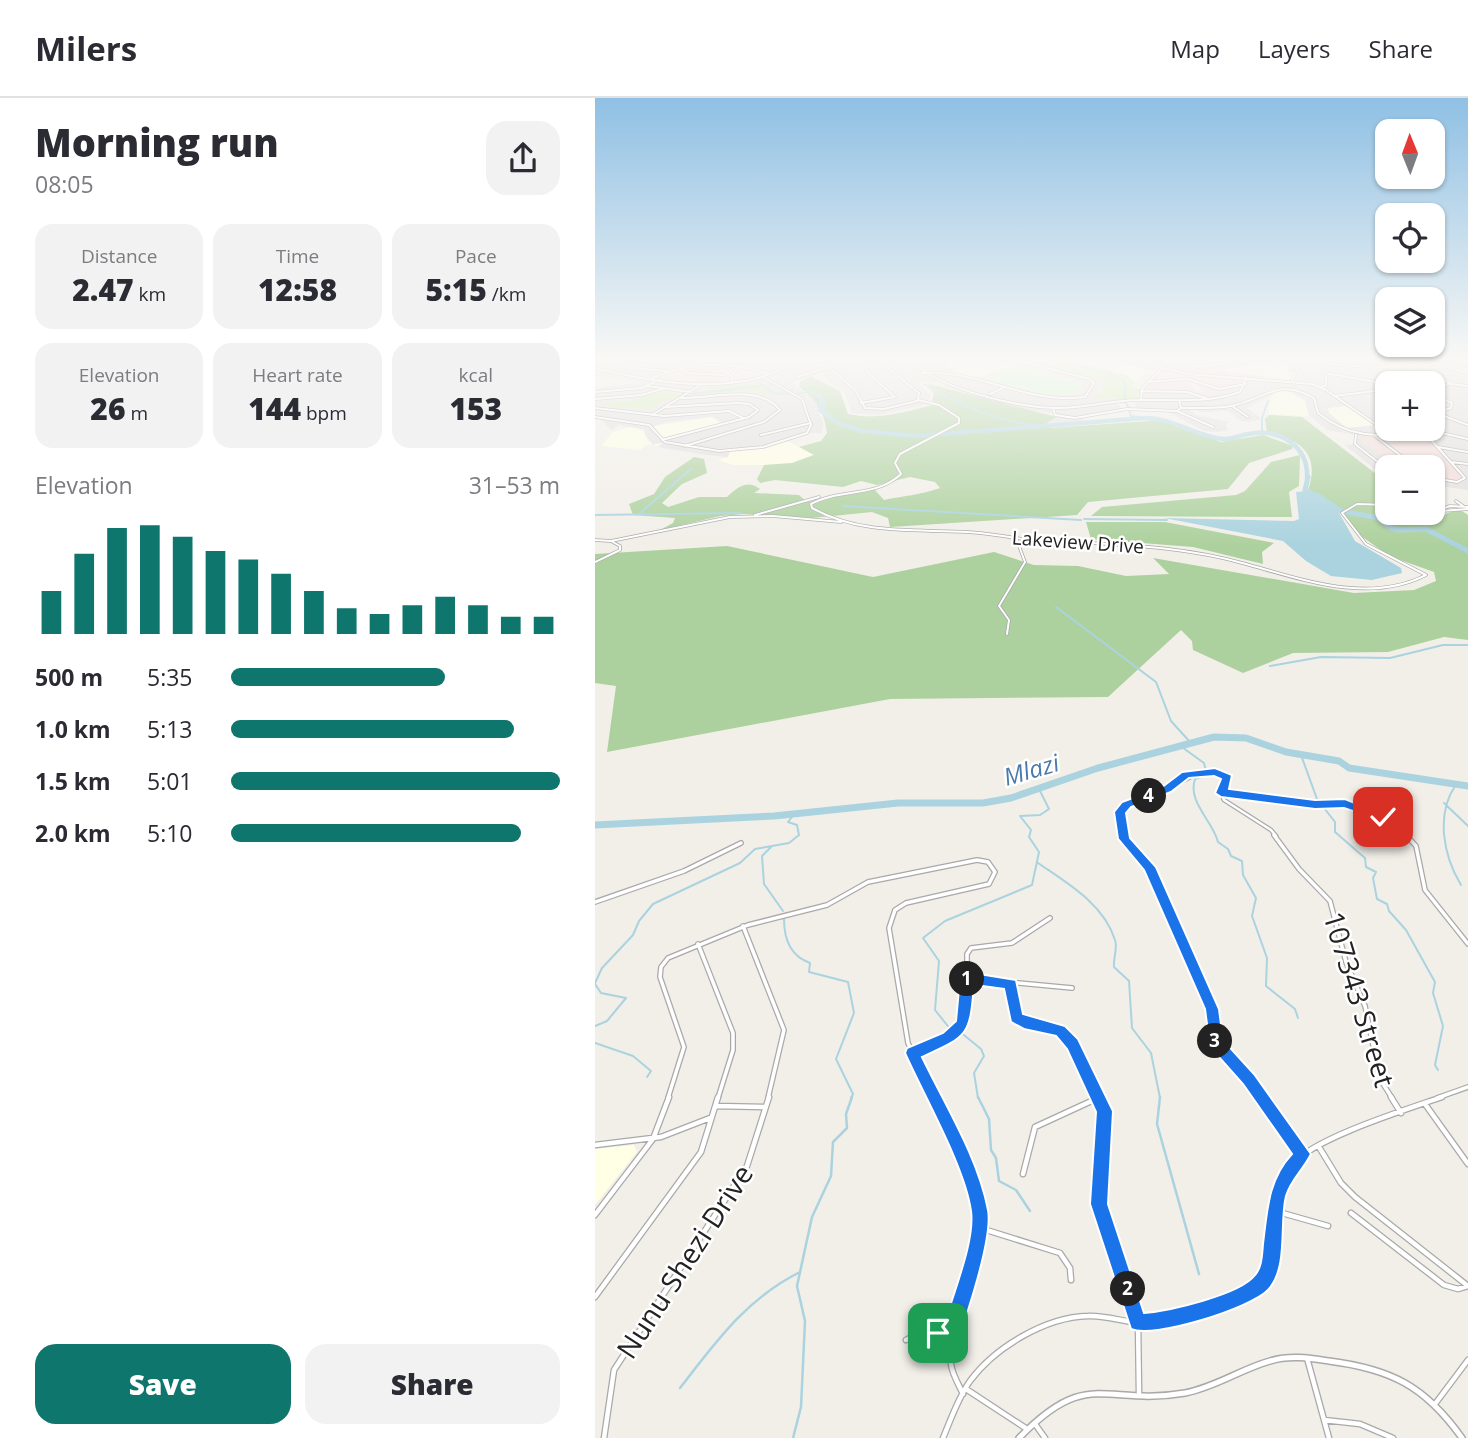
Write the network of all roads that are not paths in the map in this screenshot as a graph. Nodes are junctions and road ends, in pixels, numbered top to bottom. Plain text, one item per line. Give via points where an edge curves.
1 (620, 421) edge
2 (734, 421) edge
3 (766, 421) edge
4 (958, 421) edge
5 (1198, 421) edge
6 (1326, 421) edge
7 (1450, 421) edge
8 (811, 423) joint
9 (1468, 425) edge
10 (1213, 427) dead end
11 (1374, 434) joint
12 (1445, 434) edge
13 (761, 435) dead end
14 (1356, 435) junction
15 (1468, 439) edge
16 (662, 440) junction
17 (1431, 441) edge
18 (685, 446) junction
19 (1438, 447) junction
20 (1468, 452) edge
21 (1400, 455) edge
22 (1375, 460) edge
23 (1451, 462) junction
24 (1468, 464) edge
25 (1445, 480) edge
26 (825, 496) junction
27 (1456, 501) dead end
28 (1375, 504) edge
29 (1463, 506) junction
30 (1445, 507) edge
31 (1468, 508) edge
32 (1445, 512) edge
33 (748, 516) junction
34 (844, 523) junction
35 (1016, 538) junction
36 (595, 540) edge
37 (611, 541) junction
38 (595, 562) edge
39 (1007, 634) dead end
40 (1221, 793) junction
41 (741, 843) dead end
42 (595, 902) edge
43 (1050, 918) dead end
44 (743, 926) junction
45 (698, 944) junction
46 (1468, 944) edge
47 (967, 978) junction
48 (1010, 984) junction
49 (1072, 988) dead end
50 (912, 1053) junction
51 (1468, 1087) edge
52 (1098, 1098) junction
53 (1425, 1104) junction
54 (716, 1106) junction
55 (766, 1108) junction
56 (1401, 1113) junction
57 (712, 1118) junction
58 (653, 1139) junction
59 (595, 1145) edge
60 (1318, 1147) junction
61 (1302, 1154) junction
62 (1468, 1164) edge
63 (1023, 1174) dead end
64 (1275, 1211) junction
65 (1351, 1213) dead end
66 (595, 1215) edge
67 (1328, 1226) dead end
68 (980, 1228) junction
69 (1071, 1280) dead end
70 (1468, 1286) edge
71 (595, 1297) edge
72 (1138, 1323) junction
73 (951, 1334) junction
74 (907, 1340) dead end
75 (1307, 1358) junction
76 (1468, 1360) edge
77 (964, 1392) junction
78 (1139, 1393) junction
79 (1435, 1404) junction
80 (1324, 1420) junction
81 (1034, 1422) junction
82 (1027, 1429) junction
83 (604, 1438) edge
84 (943, 1438) edge
85 (1019, 1438) edge
86 (1045, 1438) edge
87 (1329, 1438) edge
88 (1393, 1438) edge
89 (1462, 1438) edge

1 - 16 street via 651,425
2 - 16 street
3 - 18 street
4 - 26 street via 946,432 900,454 895,463 901,474 893,481
5 - 10 street
6 - 14 street
7 - 9 street
8 - 13 street
8 - 18 street via 805,434 755,449 719,451
11 - 14 street
11 - 21 street
12 - 15 street
14 - 22 street via 1355,444
16 - 18 street
17 - 19 street
19 - 20 street
19 - 23 street
23 - 24 street
23 - 25 street via 1465,480
26 - 33 street
26 - 34 street, Lakeview Drive via 811,504 812,508
27 - 29 street
28 - 35 street, Lakeview Drive via 1344,511 1353,532 1369,548 1421,570 1425,576 1391,587 1331,586 1198,551
29 - 30 street
29 - 31 street
31 - 32 street
33 - 34 street
33 - 37 street
34 - 35 street, Lakeview Drive via 877,530
35 - 39 street via 1025,562 1000,602 1009,620
36 - 37 street
37 - 38 street via 620,550
40 - 46 street via 1315,805 1345,804 1396,824 1416,846 1423,886
40 - 56 street, 107343 Street via 1227,802 1271,830 1330,901 1346,961 1365,1006 1380,1079
40 - 61 street, 107343 Street via 1228,779 1224,774 1189,774 1127,804 1119,821 1125,839 1149,867 1193,965 1212,1009 1216,1042
41 - 42 street via 684,871
43 - 47 street via 1021,939 971,948
44 - 45 street
44 - 50 street via 827,905 877,879 977,860 990,863 995,876 989,884 906,903 890,917 889,936
44 - 55 street, Nunu Shezi Drive via 784,1030
45 - 54 street via 734,1041
45 - 58 street via 673,954 661,967 660,978 685,1053
47 - 48 street
47 - 50 street via 963,1023 949,1037
48 - 49 street
48 - 52 street via 1016,1017 1065,1034
50 - 68 street via 971,1178
51 - 53 street
52 - 63 street via 1035,1127
52 - 72 street via 1106,1118 1099,1204
53 - 56 street
53 - 62 street
54 - 55 street
54 - 57 street
55 - 83 street, Nunu Shezi Drive via 747,1166 614,1370
56 - 60 street
57 - 58 street
57 - 71 street via 694,1164
58 - 59 street
58 - 66 street
60 - 61 street
60 - 70 street via 1355,1197
61 - 64 street via 1285,1176
64 - 67 street
64 - 72 street via 1270,1265 1261,1284 1173,1320
65 - 70 street via 1444,1285
68 - 69 street via 1051,1249 1065,1260
68 - 73 street
72 - 77 street via 1091,1316 1056,1321 989,1362
72 - 78 street
73 - 74 street via 919,1334
73 - 77 street via 949,1357
75 - 78 street via 1272,1361 1190,1392
75 - 79 street via 1385,1370
75 - 80 street
76 - 79 street
77 - 82 street
77 - 84 street
78 - 81 street via 1083,1392
79 - 89 street
80 - 87 street
80 - 88 street via 1347,1420
81 - 82 street
81 - 86 street
82 - 85 street

